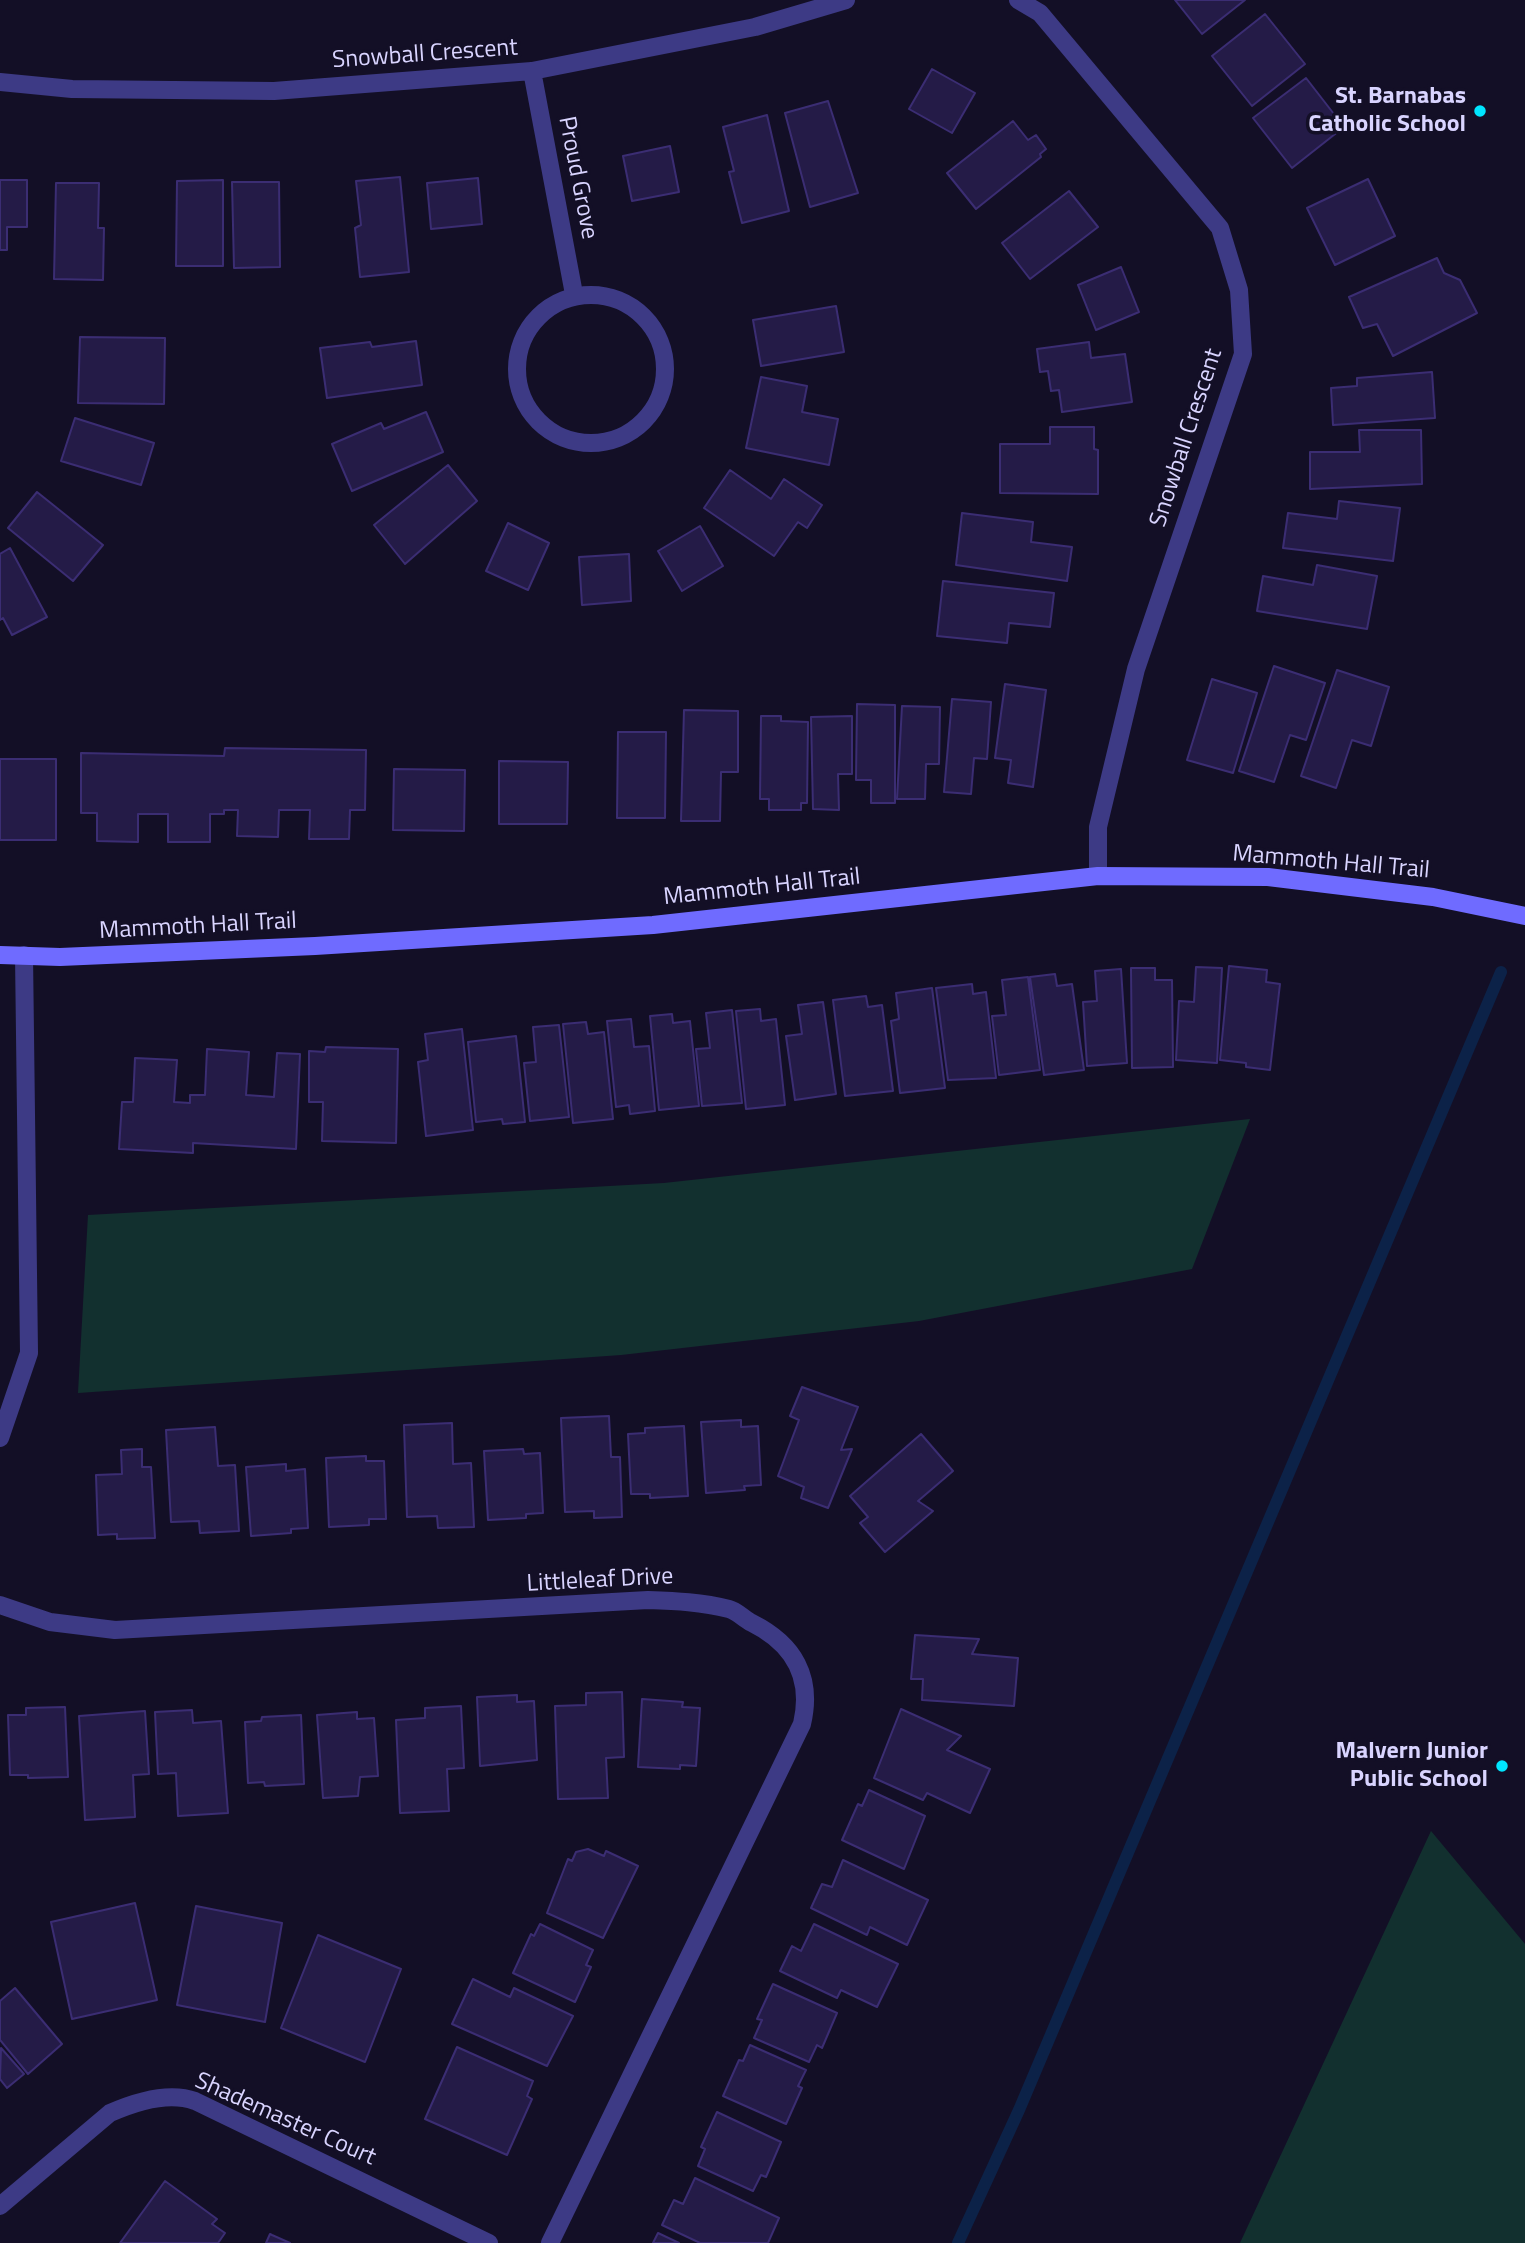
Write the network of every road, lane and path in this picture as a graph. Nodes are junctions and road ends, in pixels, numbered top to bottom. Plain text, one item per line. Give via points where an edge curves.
1 (846, 0) edge
2 (1018, 0) edge
3 (532, 71) junction
4 (0, 82) edge
5 (574, 294) junction
6 (1098, 876) junction
7 (1525, 916) edge
8 (0, 955) edge
9 (24, 955) junction
10 (0, 1438) edge
11 (0, 1605) edge
12 (0, 2206) edge
13 (489, 2243) edge
14 (550, 2243) edge

1 - 3 street, Snowball Crescent via 755,27
2 - 6 street, Snowball Crescent via 1040,13 1220,228 1240,290 1243,354 1136,669 1098,827
3 - 4 street, Snowball Crescent via 274,91 72,89
3 - 5 street, Proud Grove
5 - 5 street via 537,315 516,353 520,396 545,431 586,446 628,436 636,429 658,405 667,363 651,323 617,297
6 - 7 street, Mammoth Hall Trail via 1268,877 1433,897
6 - 9 street, Mammoth Hall Trail via 653,925 315,946
8 - 9 street, Mammoth Hall Trail
9 - 10 street via 29,1353
11 - 14 street, Littleleaf Drive via 50,1622 115,1630 648,1600 732,1610 781,1640 804,1680 807,1704 802,1724
12 - 13 street, Shademaster Court via 110,2113 172,2097 195,2101

